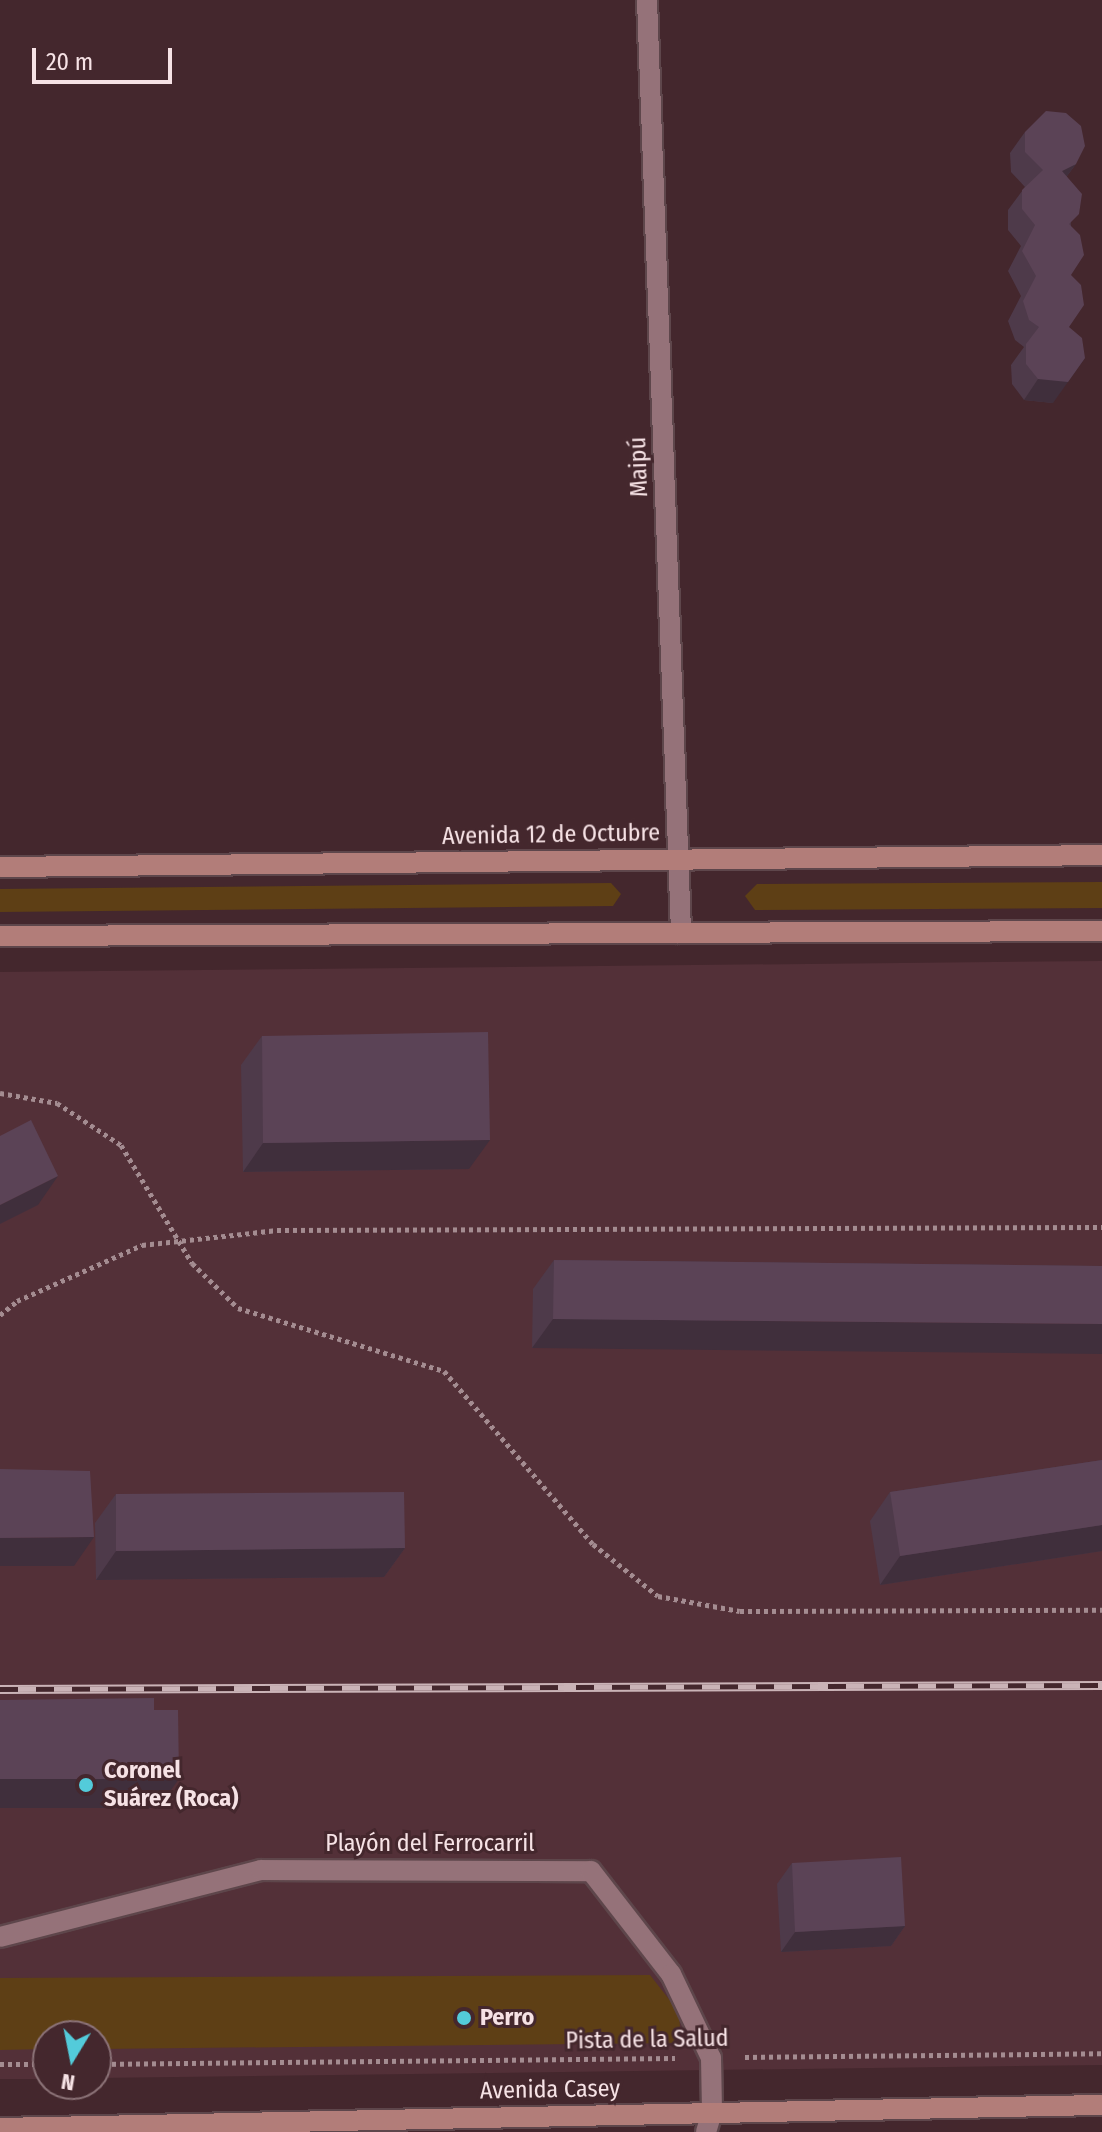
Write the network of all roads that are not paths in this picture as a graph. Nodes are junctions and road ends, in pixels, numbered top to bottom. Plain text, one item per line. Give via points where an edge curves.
1 (647, 0) edge
2 (1102, 855) edge
3 (680, 860) junction
4 (0, 867) edge
5 (1102, 931) edge
6 (681, 933) junction
7 (0, 936) edge
8 (0, 1937) edge
9 (1102, 2105) edge
10 (712, 2112) junction
11 (0, 2128) edge
12 (706, 2132) edge

1 - 3 street, Maipú
2 - 3 main road, Avenida 12 de Octubre
3 - 4 main road, Avenida 12 de Octubre
3 - 6 street, Maipú
5 - 6 main road
6 - 7 main road
8 - 10 street, Playón del Ferrocarril via 261,1870 591,1871 671,1974 711,2058
9 - 10 main road, Avenida Casey
10 - 11 main road, Avenida Casey
10 - 12 street, Playón del Ferrocarril

